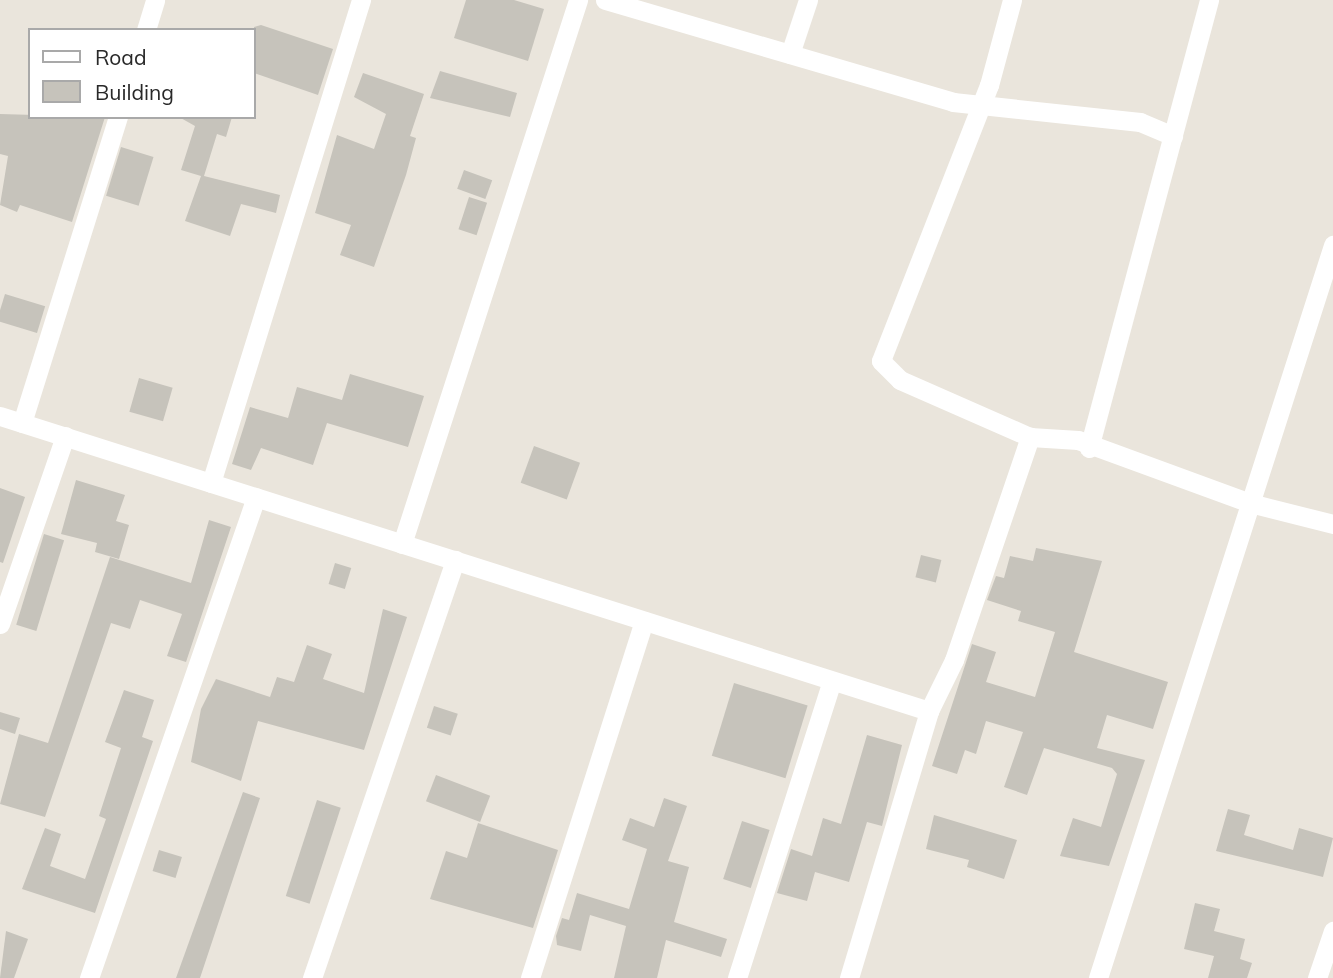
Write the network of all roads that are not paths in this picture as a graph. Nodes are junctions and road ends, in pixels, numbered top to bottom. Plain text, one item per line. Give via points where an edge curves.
1 (155, 0) edge
2 (361, 0) edge
3 (578, 0) edge
4 (605, 0) edge
5 (808, 0) edge
6 (1012, 0) edge
7 (1209, 0) edge
8 (147, 28) edge
9 (790, 54) junction
10 (979, 105) junction
11 (117, 119) edge
12 (1173, 136) junction
13 (1333, 245) edge
14 (0, 416) edge
15 (22, 423) junction
16 (65, 436) junction
17 (1030, 437) junction
18 (1089, 448) junction
19 (211, 483) junction
20 (256, 497) junction
21 (1250, 503) junction
22 (1333, 524) edge
23 (402, 544) junction
24 (454, 560) junction
25 (644, 621) junction
26 (0, 624) edge
27 (832, 681) junction
28 (929, 712) junction
29 (1333, 931) edge
30 (89, 978) edge
31 (312, 978) edge
32 (530, 978) edge
33 (737, 978) edge
34 (849, 978) edge
35 (1098, 978) edge
36 (1317, 978) edge

1 - 8 street
2 - 19 street
3 - 23 street
4 - 9 street
5 - 9 street
6 - 10 street
7 - 12 street
9 - 10 street
10 - 12 street via 1140,122
10 - 17 street via 881,361 900,380
11 - 15 street
12 - 18 street
13 - 21 street
14 - 15 street
15 - 16 street
16 - 19 street
16 - 26 street
17 - 18 street via 1078,440
17 - 28 street via 954,660
18 - 21 street
19 - 20 street
20 - 23 street
20 - 30 street
21 - 22 street
21 - 35 street
23 - 24 street
24 - 25 street
24 - 31 street
25 - 27 street
25 - 32 street
27 - 28 street
27 - 33 street
28 - 34 street
29 - 36 street

